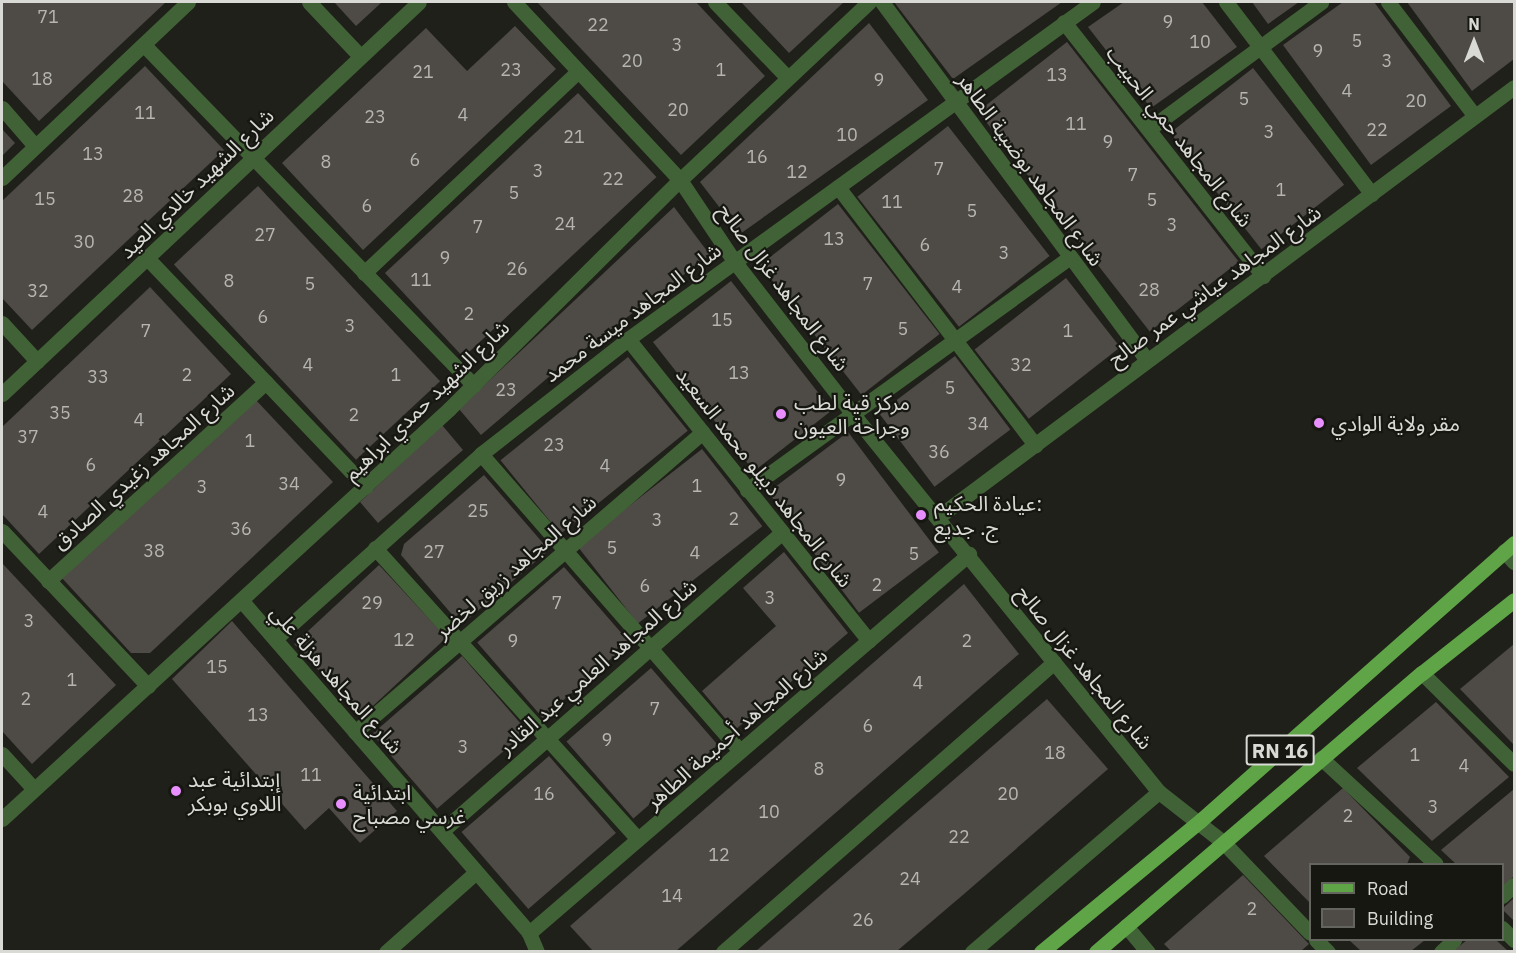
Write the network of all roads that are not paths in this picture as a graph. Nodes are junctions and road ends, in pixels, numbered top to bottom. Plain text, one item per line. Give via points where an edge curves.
1 (188, 2) edge
2 (309, 2) edge
3 (419, 2) edge
4 (514, 2) edge
5 (715, 2) edge
6 (869, 2) edge
7 (882, 2) edge
8 (1093, 2) edge
9 (1226, 2) edge
10 (1321, 2) edge
11 (1388, 2) edge
12 (1064, 22) junction
13 (144, 45) junction
14 (1260, 49) junction
15 (360, 56) junction
16 (578, 71) junction
17 (787, 77) junction
18 (1515, 87) edge
19 (957, 104) junction
20 (2, 108) edge
21 (1476, 116) junction
22 (1149, 129) junction
23 (35, 146) junction
24 (254, 157) junction
25 (2, 178) edge
26 (680, 180) junction
27 (838, 187) junction
28 (1372, 194) junction
29 (1070, 257) junction
30 (148, 259) junction
31 (734, 261) junction
32 (364, 273) junction
33 (1263, 276) junction
34 (2, 323) edge
35 (628, 339) junction
36 (954, 341) junction
37 (1147, 360) junction
38 (37, 361) junction
39 (266, 382) junction
40 (474, 385) junction
41 (2, 394) edge
42 (852, 413) junction
43 (703, 432) junction
44 (1035, 445) junction
45 (481, 454) junction
46 (366, 487) junction
47 (747, 490) junction
48 (938, 517) junction
49 (2, 531) edge
50 (781, 533) junction
51 (375, 548) junction
52 (565, 551) junction
53 (1511, 552) edge
54 (969, 554) junction
55 (48, 581) junction
56 (241, 600) junction
57 (1515, 600) edge
58 (275, 639) junction
59 (462, 641) junction
60 (869, 641) junction
61 (649, 647) junction
62 (1054, 662) junction
63 (1422, 673) junction
64 (148, 686) junction
65 (354, 732) junction
66 (546, 739) junction
67 (740, 751) junction
68 (2, 754) edge
69 (1322, 758) junction
70 (1515, 764) edge
71 (34, 789) junction
72 (1159, 792) junction
73 (2, 819) edge
74 (1201, 820) junction
75 (442, 831) junction
76 (638, 839) junction
77 (1224, 843) junction
78 (1435, 863) edge
79 (475, 873) junction
80 (1126, 926) junction
81 (1504, 929) edge
82 (1309, 931) edge
83 (529, 933) junction
84 (1515, 940) edge
85 (386, 951) edge
86 (537, 951) edge
87 (723, 951) edge
88 (972, 951) edge
89 (1041, 951) edge
90 (1096, 951) edge
91 (1148, 951) edge

1 - 13 street
2 - 15 street
3 - 15 street, شارع الشهيد خالدي العيد
4 - 16 street, شارع المجاهد غزال صالح
5 - 17 street
6 - 17 street, شارع الشهيد حمدي ابراهيم
7 - 19 street, شارع المجاهد بوضبية الطاهر
8 - 12 street, شارع المجاهد ميسة محمد
9 - 14 street
10 - 14 street
11 - 21 street
12 - 19 street, شارع المجاهد ميسة محمد
12 - 22 street, شارع المجاهد حمي الحبيب
13 - 23 street
13 - 24 street
14 - 22 street
14 - 28 street
15 - 24 street, شارع الشهيد خالدي العيد
16 - 26 street, شارع المجاهد غزال صالح
16 - 32 street
17 - 26 street, شارع الشهيد حمدي ابراهيم
18 - 21 street, شارع المجاهد عياشي عمر صالح
19 - 27 street, شارع المجاهد ميسة محمد
19 - 29 street, شارع المجاهد بوضبية الطاهر
20 - 23 street
21 - 28 street, شارع المجاهد عياشي عمر صالح
22 - 33 street, شارع المجاهد حمي الحبيب
23 - 25 street
24 - 30 street, شارع الشهيد خالدي العيد
24 - 32 street
26 - 31 street, شارع المجاهد غزال صالح
26 - 40 street, شارع الشهيد حمدي ابراهيم
27 - 31 street, شارع المجاهد ميسة محمد
27 - 36 street
28 - 33 street, شارع المجاهد عياشي عمر صالح
29 - 36 street
29 - 37 street, شارع المجاهد بوضبية الطاهر
30 - 38 street, شارع الشهيد خالدي العيد
30 - 39 street
31 - 35 street, شارع المجاهد ميسة محمد
31 - 42 street, شارع المجاهد غزال صالح
32 - 40 street
33 - 37 street, شارع المجاهد عياشي عمر صالح
34 - 38 street
35 - 43 street, شارع المجاهد دبيلو محمد السعيد
35 - 45 street, شارع المجاهد ميسة محمد
36 - 42 street
36 - 44 street
37 - 44 street, شارع المجاهد عياشي عمر صالح
38 - 41 street, شارع الشهيد خالدي العيد
39 - 46 street
39 - 55 street, شارع المجاهد زغيدي الصادق
40 - 46 street, شارع الشهيد حمدي ابراهيم
42 - 47 street
42 - 48 street, شارع المجاهد غزال صالح
43 - 47 street, شارع المجاهد دبيلو محمد السعيد
43 - 52 street, شارع المجاهد زريق لخضر
44 - 48 street, شارع المجاهد عياشي عمر صالح
45 - 51 street, شارع المجاهد ميسة محمد
45 - 52 street
46 - 56 street, شارع الشهيد حمدي ابراهيم
47 - 50 street, شارع المجاهد دبيلو محمد السعيد
48 - 54 street, شارع المجاهد غزال صالح
49 - 55 street
50 - 60 street, شارع المجاهد دبيلو محمد السعيد
50 - 61 street, شارع المجاهد العلمي عبد القادر
51 - 58 street, شارع المجاهد ميسة محمد
51 - 59 street
52 - 59 street, شارع المجاهد زريق لخضر
52 - 61 street
53 - 74 main road, RN 16
54 - 60 street, شارع المجاهد أحميمة الطاهر
54 - 62 street, شارع المجاهد غزال صالح
55 - 64 street
56 - 58 street, شارع المجاهد هزلة علي
56 - 64 street, شارع الشهيد حمدي ابراهيم
57 - 63 main road, RN 16
58 - 65 street, شارع المجاهد هزلة علي
59 - 65 street, شارع المجاهد زريق لخضر
59 - 66 street
60 - 67 street, شارع المجاهد أحميمة الطاهر
61 - 66 street, شارع المجاهد العلمي عبد القادر
61 - 67 street
62 - 72 street, شارع المجاهد غزال صالح
62 - 87 street
63 - 69 main road, RN 16
63 - 70 street
64 - 71 street, شارع الشهيد حمدي ابراهيم
65 - 75 street, شارع المجاهد هزلة علي
66 - 75 street, شارع المجاهد العلمي عبد القادر
66 - 76 street
67 - 76 street, شارع المجاهد أحميمة الطاهر
68 - 71 street
69 - 77 main road, RN 16
69 - 78 street
71 - 73 street, شارع الشهيد حمدي ابراهيم
72 - 74 street, شارع المجاهد غزال صالح
72 - 88 street
74 - 77 street, شارع المجاهد غزال صالح
74 - 89 main road, RN 16
75 - 79 street, شارع المجاهد هزلة علي
76 - 83 street, شارع المجاهد أحميمة الطاهر
77 - 80 main road, RN 16
77 - 82 street, شارع المجاهد غزال صالح
79 - 83 street, شارع المجاهد هزلة علي
79 - 85 street
80 - 90 main road, RN 16
80 - 91 street
81 - 84 street
83 - 86 street, شارع المجاهد هزلة علي

